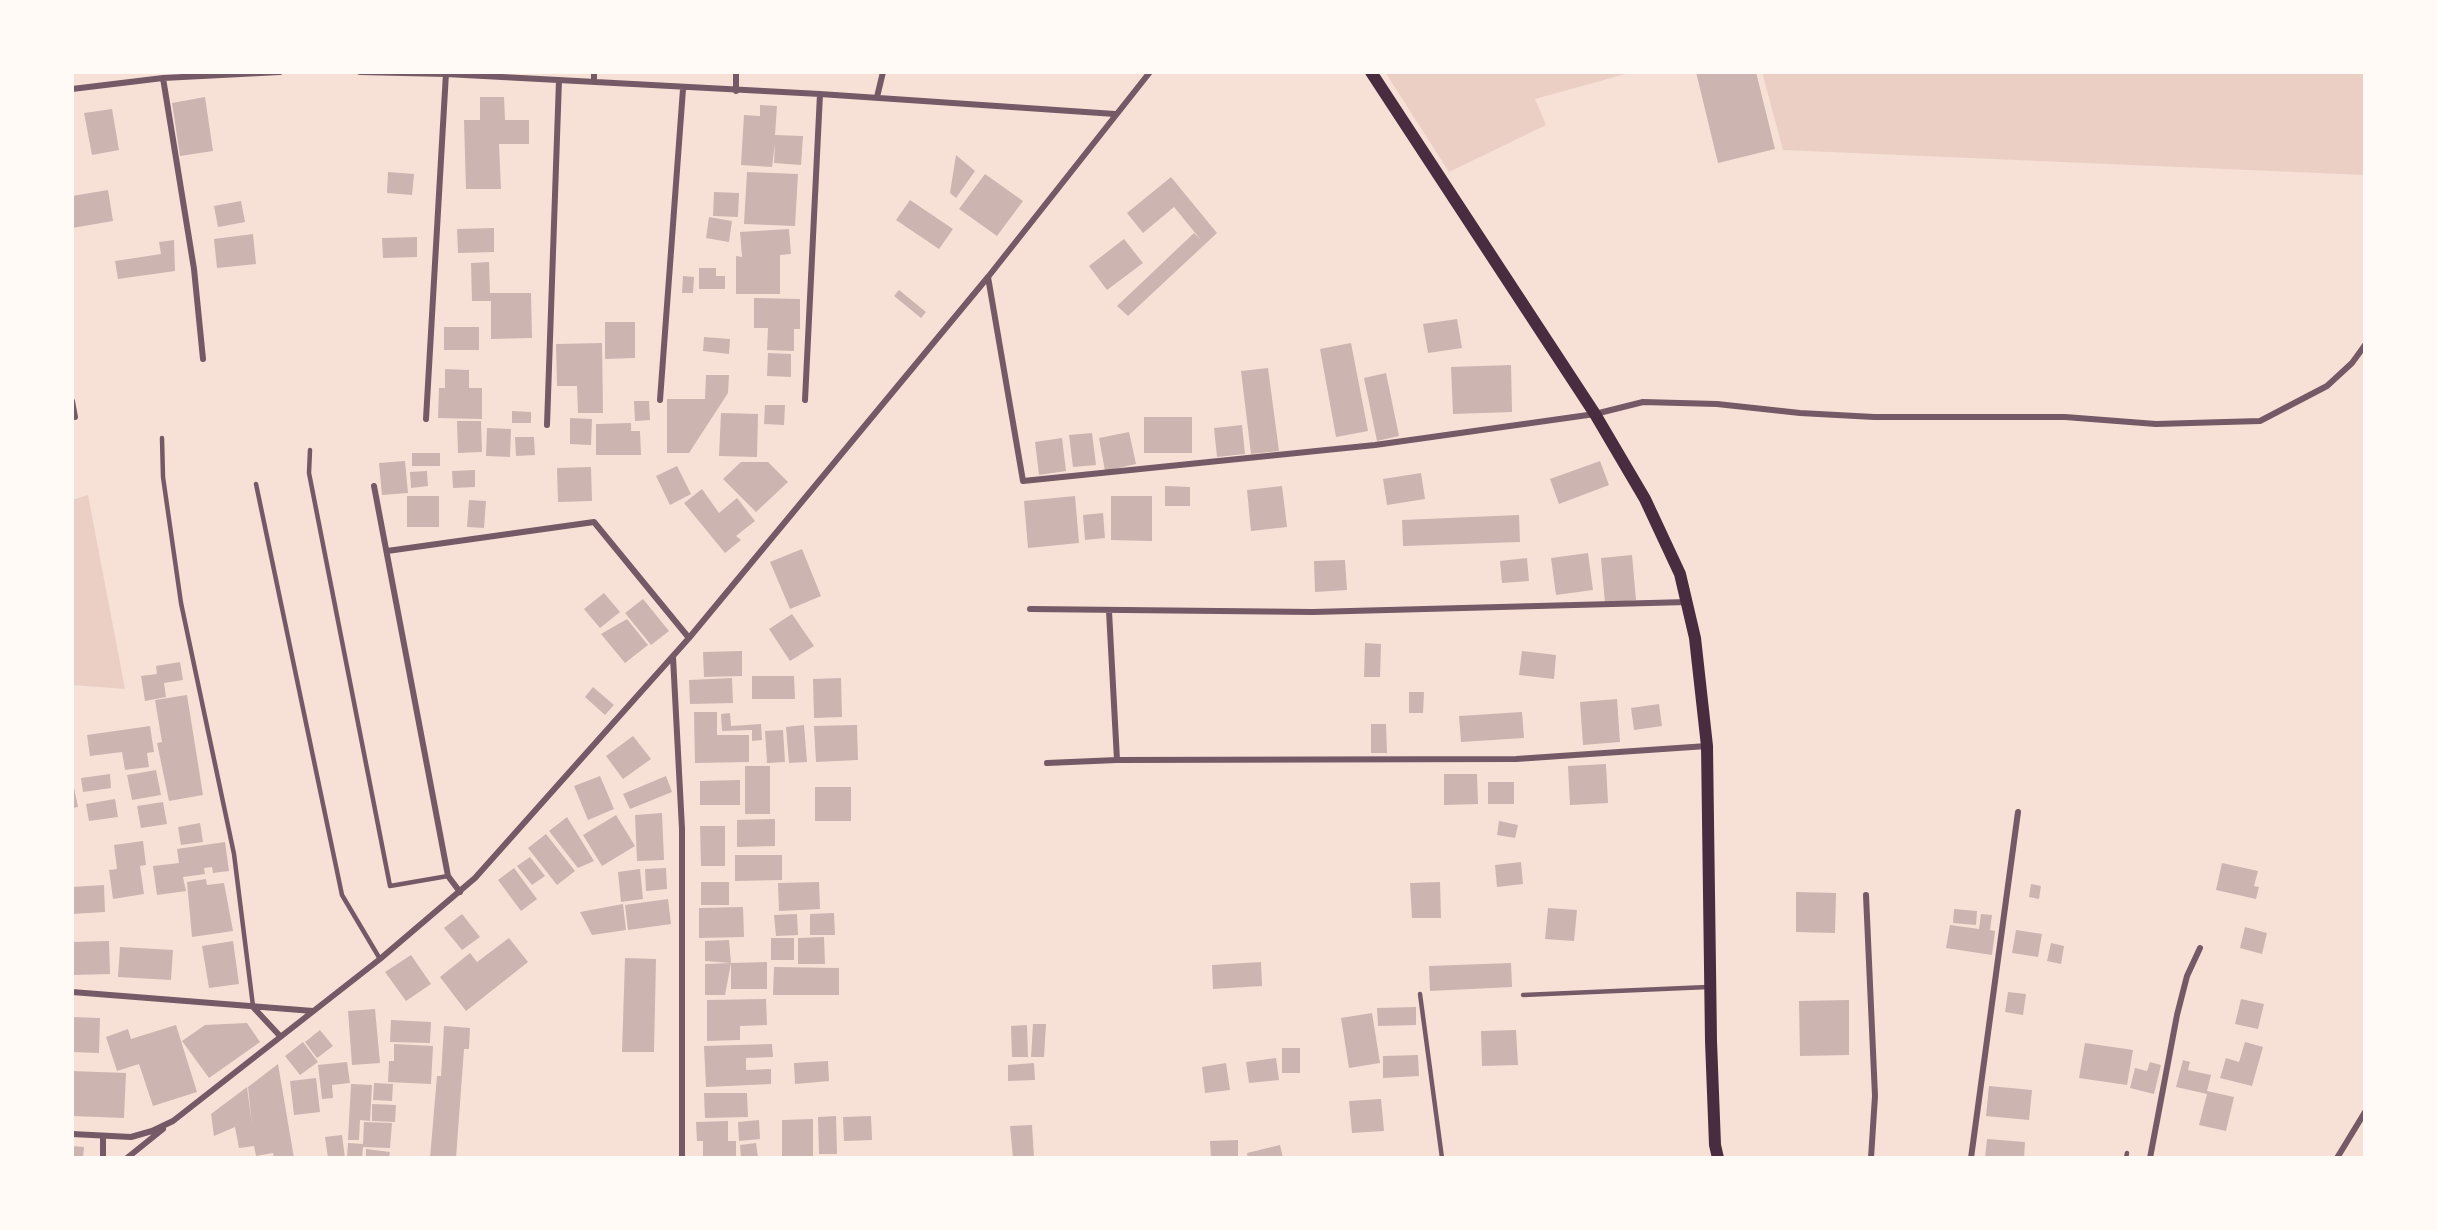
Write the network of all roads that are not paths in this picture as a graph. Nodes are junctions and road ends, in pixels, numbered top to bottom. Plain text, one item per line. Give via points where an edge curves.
1 (280, 72) edge
2 (360, 72) edge
3 (594, 72) edge
4 (736, 72) edge
5 (883, 72) edge
6 (1150, 72) edge
7 (1371, 72) edge
8 (446, 73) edge
9 (163, 78) junction
10 (559, 81) junction
11 (594, 82) junction
12 (72, 89) edge
13 (683, 89) junction
14 (736, 91) junction
15 (820, 94) junction
16 (877, 97) junction
17 (1115, 114) junction
18 (988, 277) junction
19 (2365, 345) edge
20 (203, 359) dead end
21 (660, 400) dead end
22 (805, 400) dead end
23 (72, 401) edge
24 (1595, 414) junction
25 (75, 417) dead end
26 (426, 419) dead end
27 (547, 424) dead end
28 (162, 438) dead end
29 (310, 450) dead end
30 (256, 484) dead end
31 (374, 486) dead end
32 (387, 551) junction
33 (1688, 602) junction
34 (1030, 609) dead end
35 (1109, 611) junction
36 (689, 638) junction
37 (673, 657) junction
38 (1707, 746) junction
39 (1117, 760) junction
40 (1047, 763) dead end
41 (2018, 812) dead end
42 (448, 876) junction
43 (460, 892) junction
44 (1866, 895) dead end
45 (2200, 948) dead end
46 (380, 959) junction
47 (1710, 987) junction
48 (72, 992) edge
49 (1420, 994) dead end
50 (1523, 994) dead end
51 (253, 1006) junction
52 (313, 1011) junction
53 (280, 1036) junction
54 (2365, 1112) edge
55 (173, 1121) junction
56 (72, 1134) edge
57 (103, 1136) junction
58 (103, 1158) edge
59 (127, 1158) edge
60 (682, 1158) edge
61 (1442, 1158) edge
62 (1717, 1158) edge
63 (1871, 1158) edge
64 (1971, 1158) edge
65 (2150, 1158) edge
66 (2337, 1158) edge

1 - 9 street
2 - 8 street
3 - 11 street
4 - 14 street
5 - 16 street
6 - 17 street
7 - 24 main road
8 - 10 street
8 - 26 street
9 - 12 street
9 - 20 street via 194,269
10 - 11 street
10 - 27 street
11 - 13 street
13 - 14 street
13 - 21 street
14 - 15 street
15 - 16 street
15 - 22 street
16 - 17 street
17 - 18 street
18 - 24 street via 1023,481 1375,445
18 - 36 street
19 - 24 street via 2327,386 2260,421 2156,424 2064,417 1874,417 1643,402
23 - 25 street
24 - 33 main road via 1658,523
28 - 51 lane via 163,477 181,603 234,854
29 - 42 lane via 309,473 390,886
30 - 46 lane via 342,896
31 - 32 street
32 - 36 street via 594,522
32 - 42 street
33 - 35 street via 1313,612
33 - 38 main road via 1702,680
34 - 35 street
35 - 39 street
36 - 37 street
37 - 43 street
37 - 60 street via 682,829
38 - 39 street via 1516,759
38 - 47 main road
39 - 40 street
41 - 64 street
42 - 43 street
43 - 46 street
44 - 63 street via 1875,1096
45 - 65 street via 2187,976 2177,1015
46 - 52 street
47 - 50 lane
47 - 62 main road
48 - 51 street
49 - 61 lane
51 - 52 street
51 - 53 street
52 - 53 street
53 - 55 street
54 - 66 street
55 - 57 street via 141,1135
55 - 59 street
56 - 57 street
57 - 58 street

